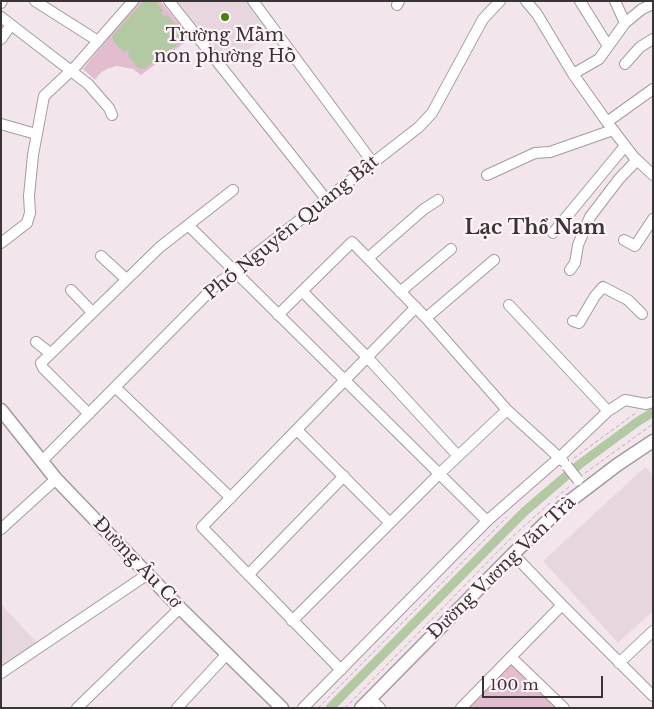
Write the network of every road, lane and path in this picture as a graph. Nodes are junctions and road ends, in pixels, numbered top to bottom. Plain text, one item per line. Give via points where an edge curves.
1 (35, 1) edge
2 (133, 1) edge
3 (168, 1) edge
4 (253, 1) edge
5 (500, 1) edge
6 (526, 1) edge
7 (580, 1) edge
8 (615, 1) edge
9 (653, 4) edge
10 (1, 17) edge
11 (624, 22) junction
12 (11, 25) junction
13 (1, 39) edge
14 (653, 39) edge
15 (98, 41) junction
16 (608, 46) junction
17 (625, 64) dead end
18 (70, 70) junction
19 (573, 74) junction
20 (653, 89) edge
21 (112, 115) dead end
22 (1, 124) edge
23 (610, 126) junction
24 (36, 134) junction
25 (625, 146) junction
26 (637, 160) junction
27 (373, 163) junction
28 (487, 174) dead end
29 (653, 175) edge
30 (233, 190) dead end
31 (326, 199) junction
32 (438, 200) dead end
33 (653, 219) edge
34 (188, 225) junction
35 (553, 233) dead end
36 (4, 238) edge
37 (624, 240) dead end
38 (451, 249) dead end
39 (101, 256) dead end
40 (368, 258) junction
41 (494, 260) dead end
42 (570, 270) dead end
43 (234, 271) junction
44 (126, 279) junction
45 (71, 290) dead end
46 (303, 292) junction
47 (400, 292) junction
48 (509, 305) dead end
49 (416, 308) junction
50 (92, 312) junction
51 (642, 314) dead end
52 (278, 315) junction
53 (426, 318) junction
54 (573, 321) dead end
55 (36, 342) dead end
56 (50, 353) junction
57 (367, 357) junction
58 (344, 380) junction
59 (115, 387) junction
60 (653, 402) edge
61 (1, 410) edge
62 (507, 410) junction
63 (608, 411) junction
64 (639, 411) dead end
65 (89, 414) junction
66 (296, 430) junction
67 (653, 441) edge
68 (458, 456) junction
69 (42, 461) junction
70 (566, 461) junction
71 (439, 474) junction
72 (344, 476) junction
73 (56, 479) junction
74 (582, 484) junction
75 (230, 498) junction
76 (509, 515) dead end
77 (487, 521) junction
78 (390, 522) junction
79 (1, 529) edge
80 (513, 554) junction
81 (148, 574) junction
82 (248, 575) junction
83 (562, 606) junction
84 (180, 608) junction
85 (292, 621) junction
86 (653, 631) edge
87 (227, 654) junction
88 (511, 657) junction
89 (619, 663) junction
90 (341, 670) junction
91 (1, 673) edge
92 (653, 696) edge
93 (370, 698) junction
94 (78, 708) edge
95 (177, 708) edge
96 (282, 708) edge
97 (302, 708) edge
98 (318, 708) edge
99 (361, 708) edge
100 (380, 708) edge
101 (461, 708) edge
102 (564, 708) edge

1 - 15 street
2 - 15 street
3 - 31 street
4 - 27 street
5 - 27 street, Phố Nguyễn Quang Bật via 483,19 432,113
6 - 19 street
7 - 16 street
8 - 11 street
9 - 11 street
10 - 12 street
11 - 16 street
12 - 13 street
12 - 18 street
14 - 17 street via 640,47
15 - 18 street
16 - 19 street via 595,62
18 - 21 street via 94,91
18 - 24 street via 44,96
19 - 23 street
20 - 23 street
22 - 24 street
23 - 25 street
23 - 28 street
24 - 36 street via 27,223
25 - 26 street
25 - 35 street
26 - 29 street
26 - 42 street via 590,217 578,244 578,256
27 - 31 street, Phố Nguyễn Quang Bật
30 - 34 street
31 - 43 street, Phố Nguyễn Quang Bật
32 - 40 street
33 - 37 street via 635,246
34 - 43 street
34 - 44 street
38 - 47 street
39 - 44 street
40 - 46 street via 352,242
40 - 47 street
41 - 53 street
43 - 52 street
43 - 59 street, Phố Nguyễn Quang Bật via 215,286
44 - 50 street
45 - 50 street
46 - 52 street
46 - 57 street
47 - 49 street
48 - 63 street
49 - 53 street
49 - 57 street
50 - 56 street
51 - 54 street via 628,300 603,287 579,323
52 - 58 street
53 - 62 street
55 - 56 street
56 - 65 street via 41,363 43,368
57 - 58 street
57 - 68 street
58 - 66 street
58 - 71 street
59 - 65 street, Phố Nguyễn Quang Bật
59 - 75 street
60 - 63 street via 625,400
61 - 69 main road, Đường Âu Cơ
62 - 68 street
62 - 70 street
63 - 70 street
64 - 70 path
65 - 69 street, Phố Nguyễn Quang Bật
66 - 72 street
66 - 75 street
67 - 74 main road, Đường Vương Văn Trà
68 - 71 street
69 - 73 main road, Đường Âu Cơ
70 - 74 street, bridge
70 - 77 street
71 - 77 street
71 - 78 street
72 - 78 street
72 - 82 street
73 - 79 street
73 - 81 main road, Đường Âu Cơ
74 - 80 main road, Đường Vương Văn Trà
75 - 82 street via 202,527
76 - 98 path
77 - 90 street
78 - 85 street
80 - 83 street
80 - 93 main road, Đường Vương Văn Trà
81 - 84 main road, Đường Âu Cơ
81 - 91 street
82 - 85 street
83 - 88 street
83 - 89 street
84 - 87 main road, Đường Âu Cơ
84 - 94 street
85 - 90 street
86 - 89 street
87 - 95 street
87 - 96 main road, Đường Âu Cơ
88 - 101 street
88 - 102 street
89 - 92 street
90 - 97 street
93 - 99 main road, Đường Vương Văn Trà
93 - 100 street

